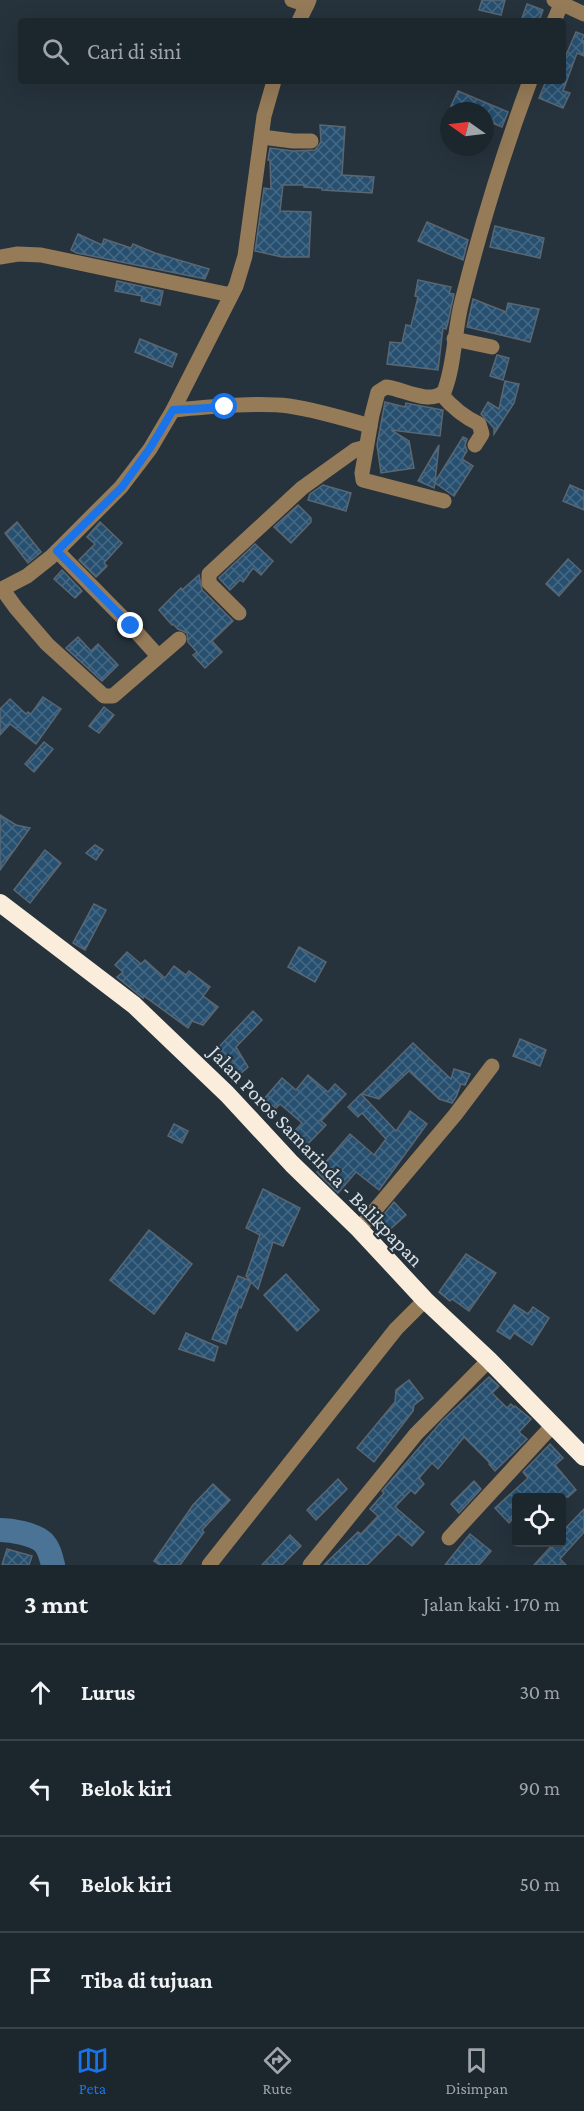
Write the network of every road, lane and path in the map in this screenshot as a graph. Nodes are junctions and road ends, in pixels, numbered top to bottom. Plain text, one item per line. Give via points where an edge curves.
1 (559, 1) edge
2 (302, 2) edge
3 (584, 14) edge
4 (299, 18) edge
5 (555, 18) edge
6 (273, 84) edge
7 (529, 84) edge
8 (262, 136) junction
9 (311, 141) dead end
10 (0, 257) edge
11 (231, 295) junction
12 (454, 339) junction
13 (492, 346) dead end
14 (441, 394) junction
15 (173, 410) junction
16 (370, 426) junction
17 (475, 445) dead end
18 (366, 447) junction
19 (444, 501) dead end
20 (57, 551) junction
21 (1, 590) edge
22 (239, 613) dead end
23 (179, 639) dead end
24 (158, 656) junction
25 (0, 903) edge
26 (492, 1066) dead end
27 (359, 1229) junction
28 (425, 1300) junction
29 (489, 1360) junction
30 (553, 1425) junction
31 (584, 1457) edge
32 (449, 1538) dead end
33 (209, 1565) edge
34 (310, 1565) edge

1 - 3 street
1 - 5 street
2 - 4 street
6 - 8 street
7 - 12 street via 478,237
8 - 9 street
8 - 11 street via 245,256
10 - 11 street via 41,255
11 - 15 street
12 - 13 street
12 - 14 street via 446,387
14 - 16 street via 427,398 396,388 381,388
14 - 17 street via 451,406 479,424 482,434
15 - 16 street via 286,406
15 - 20 street via 122,487
16 - 18 street
18 - 19 street via 362,473 365,482
18 - 22 street via 355,450 302,488 209,574 209,583
20 - 21 street via 27,576
20 - 24 street
21 - 24 street via 47,644 104,696 114,696
23 - 24 street
25 - 27 highway, Jalan Poros Samarinda - Balikpapan via 134,1005
26 - 27 street
27 - 28 highway, Jalan Poros Samarinda - Balikpapan
28 - 29 highway, Jalan Poros Samarinda - Balikpapan
28 - 33 street via 396,1329
29 - 30 highway, Jalan Poros Samarinda - Balikpapan
29 - 34 street via 416,1434
30 - 31 highway, Jalan Poros Samarinda - Balikpapan
30 - 32 street

